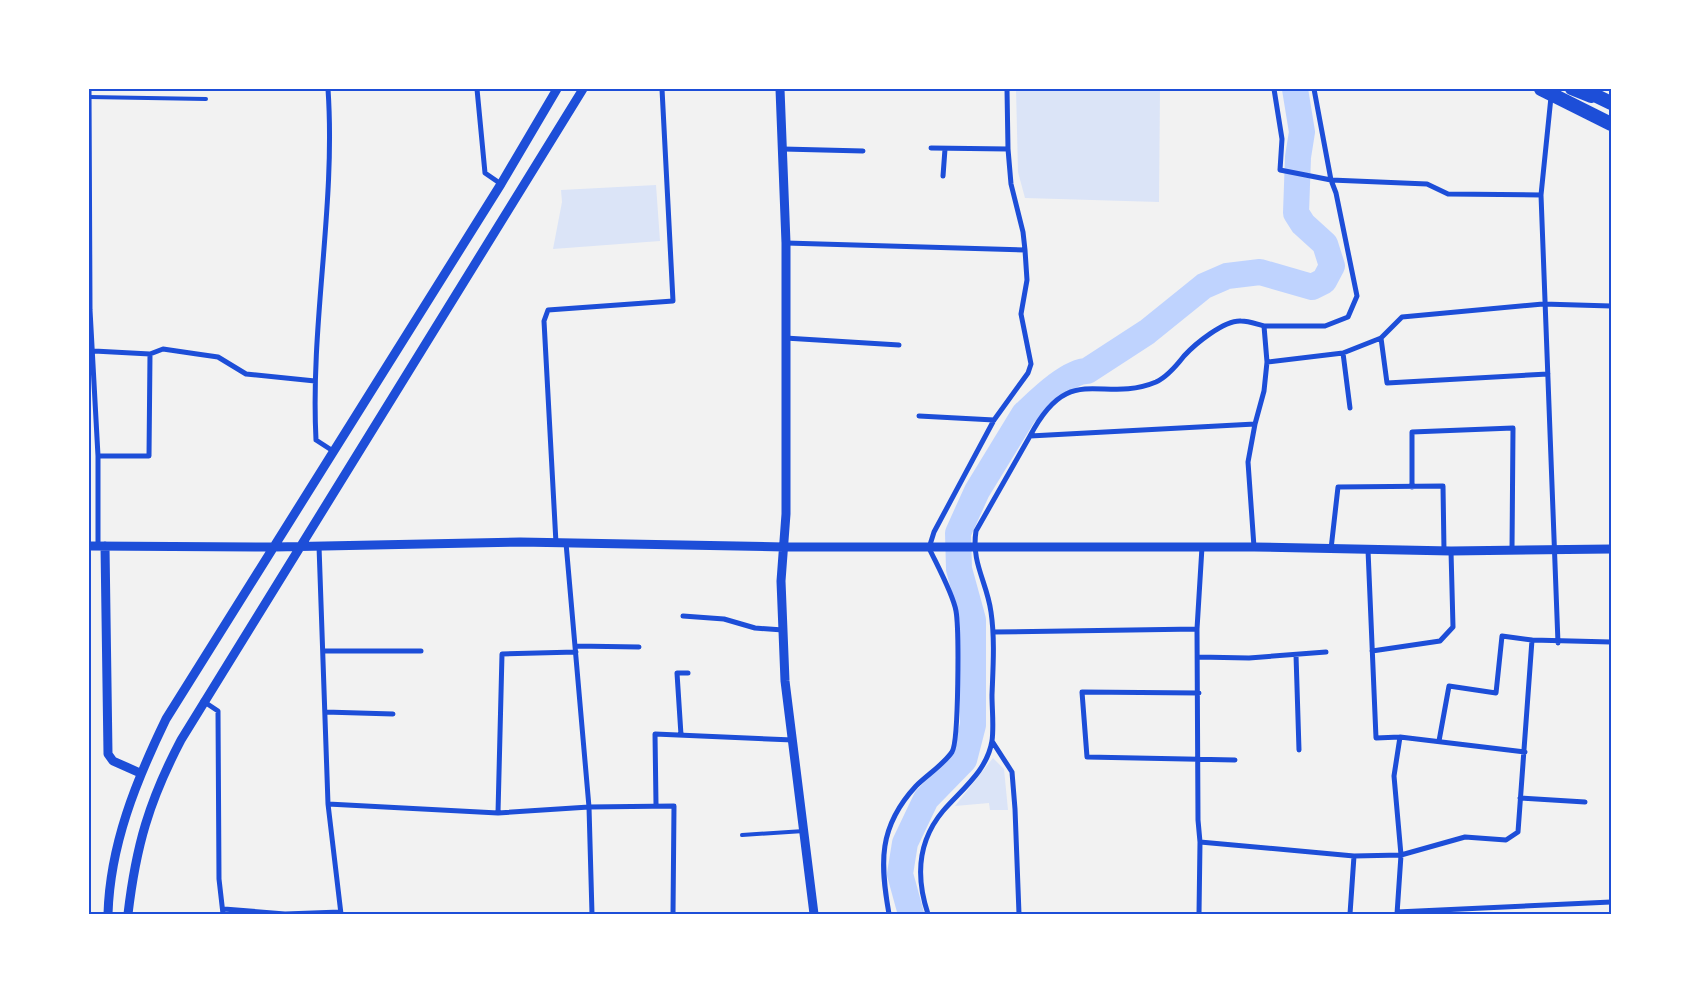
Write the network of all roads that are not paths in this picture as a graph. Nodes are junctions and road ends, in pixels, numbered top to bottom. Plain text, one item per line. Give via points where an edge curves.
1 (89, 89) edge
2 (328, 89) edge
3 (477, 89) edge
4 (557, 89) edge
5 (583, 89) edge
6 (662, 89) edge
7 (780, 89) edge
8 (1008, 89) edge
9 (1274, 89) edge
10 (1314, 89) edge
11 (1541, 89) edge
12 (1551, 89) edge
13 (1571, 89) edge
14 (1582, 89) edge
15 (89, 97) edge
16 (206, 99) dead end
17 (1611, 105) edge
18 (1611, 124) edge
19 (930, 148) dead end
20 (945, 148) junction
21 (783, 149) junction
22 (1008, 150) junction
23 (863, 151) dead end
24 (942, 176) dead end
25 (1331, 180) junction
26 (501, 184) junction
27 (1541, 195) junction
28 (89, 229) edge
29 (786, 242) junction
30 (1025, 250) junction
31 (1543, 304) junction
32 (1611, 306) edge
33 (90, 310) edge
34 (1264, 326) junction
35 (785, 338) junction
36 (1381, 338) junction
37 (899, 345) dead end
38 (94, 351) junction
39 (1343, 353) junction
40 (150, 354) junction
41 (1267, 362) junction
42 (1548, 374) junction
43 (315, 382) junction
44 (1350, 408) dead end
45 (919, 416) dead end
46 (994, 420) junction
47 (1255, 424) junction
48 (1030, 436) junction
49 (333, 451) junction
50 (98, 456) junction
51 (1412, 486) junction
52 (561, 543) junction
53 (319, 545) junction
54 (97, 546) edge
55 (300, 546) junction
56 (274, 547) junction
57 (784, 547) junction
58 (974, 547) junction
59 (1202, 547) junction
60 (1254, 547) junction
61 (929, 548) junction
62 (1331, 549) junction
63 (1554, 549) junction
64 (1611, 549) edge
65 (1368, 550) junction
66 (1512, 550) junction
67 (1448, 551) junction
68 (682, 616) dead end
69 (1197, 629) junction
70 (783, 630) junction
71 (993, 632) junction
72 (1532, 640) junction
73 (1611, 642) edge
74 (1558, 643) junction
75 (639, 647) dead end
76 (575, 649) junction
77 (323, 651) junction
78 (421, 651) dead end
79 (1326, 652) dead end
80 (1372, 652) junction
81 (1296, 654) junction
82 (1198, 657) junction
83 (688, 673) dead end
84 (1199, 693) junction
85 (203, 701) junction
86 (325, 712) junction
87 (393, 714) dead end
88 (680, 735) junction
89 (1400, 737) junction
90 (793, 740) junction
91 (992, 741) junction
92 (1439, 741) junction
93 (1299, 750) dead end
94 (1525, 752) junction
95 (1198, 760) junction
96 (1235, 760) dead end
97 (140, 773) junction
98 (1520, 798) junction
99 (1585, 802) dead end
100 (328, 804) junction
101 (656, 804) junction
102 (589, 807) junction
103 (498, 813) junction
104 (804, 831) junction
105 (742, 835) dead end
106 (1200, 842) junction
107 (1401, 855) junction
108 (1354, 856) junction
109 (1611, 902) edge
110 (223, 912) edge
111 (340, 913) edge
112 (1397, 913) edge
113 (108, 914) edge
114 (128, 914) edge
115 (592, 914) edge
116 (673, 914) edge
117 (814, 914) edge
118 (889, 914) edge
119 (928, 914) edge
120 (1019, 914) edge
121 (1199, 914) edge
122 (1350, 914) edge

1 - 15 street
2 - 43 street via 331,138
3 - 26 street via 485,173
4 - 26 street
5 - 55 street
6 - 52 street via 673,301 548,310 544,321
7 - 21 street
8 - 22 street
9 - 25 street via 1282,139 1280,170
10 - 25 street
11 - 18 highway
12 - 27 street
13 - 17 highway
14 - 17 highway
15 - 16 lane
15 - 28 street
19 - 20 street
20 - 22 street
20 - 24 street
21 - 23 street
21 - 29 street
22 - 30 street via 1011,184 1024,232
25 - 27 street via 1427,184 1448,194
25 - 34 street via 1357,296 1348,317 1326,326
26 - 49 street
27 - 31 street
28 - 33 street
29 - 30 street
29 - 35 street
30 - 46 street via 1027,280 1021,314 1030,364 1028,373
31 - 32 street
31 - 36 street via 1402,317
31 - 42 street
33 - 38 street
34 - 41 street
34 - 48 street via 1240,320 1222,328 1196,342 1174,368 1157,381 1127,388 1080,388 1066,393 1038,421
35 - 37 street
35 - 57 street
36 - 39 street
36 - 42 street via 1387,383
38 - 40 street
38 - 50 street
39 - 41 street
39 - 44 street
40 - 43 street via 163,349 211,356 246,374
40 - 50 street via 149,456
41 - 47 street via 1264,391
42 - 63 street
43 - 49 street via 316,440
45 - 46 street
46 - 61 street via 934,532
47 - 48 street
47 - 60 street via 1248,462
48 - 58 street via 976,532
49 - 56 street
50 - 54 street
51 - 62 street via 1338,487
51 - 66 street via 1412,432 1513,428
51 - 67 street via 1443,486
52 - 53 street
52 - 57 street
52 - 76 street
53 - 55 street
53 - 77 street
54 - 56 street
54 - 97 street via 108,754 113,762
55 - 56 street
55 - 85 street
56 - 97 street via 166,719
57 - 61 street
57 - 70 street
58 - 59 street
58 - 61 street
58 - 71 street via 976,564 986,588
59 - 60 street
59 - 69 street
60 - 62 street
61 - 118 street via 956,610 957,728 952,751 915,787 891,824 882,874
62 - 65 street
63 - 64 street
63 - 66 street
63 - 74 street
65 - 67 street
65 - 80 street
66 - 67 street
67 - 80 street via 1453,627 1440,641
68 - 70 street via 724,619 755,628
69 - 71 street
69 - 82 street
70 - 90 street via 785,681
71 - 91 street
72 - 74 street
72 - 92 street via 1502,636 1496,693 1449,686
72 - 94 street
73 - 74 street
75 - 76 street
76 - 102 street
76 - 103 street via 502,654
77 - 78 street
77 - 86 street
79 - 81 street
80 - 89 street via 1376,738
81 - 82 street via 1249,658
81 - 93 street
82 - 84 street
83 - 88 street via 678,674
84 - 95 street
84 - 95 street via 1082,692 1087,757
85 - 110 street via 218,711 219,879
85 - 114 street via 158,783 137,852
86 - 87 street
86 - 100 street
88 - 90 street
88 - 101 street via 654,734
89 - 92 street
89 - 107 street via 1394,776
90 - 104 street
91 - 119 street via 978,772 929,830 919,880
91 - 120 street via 1012,772
92 - 94 street
94 - 98 street
95 - 96 street
95 - 106 street
97 - 113 street via 117,846
98 - 99 street
98 - 107 street via 1518,832 1506,840 1465,837
100 - 103 street
100 - 111 street
101 - 102 street
101 - 116 street via 674,806
102 - 103 street
102 - 115 street
104 - 105 lane
104 - 117 street
106 - 108 street
106 - 121 street
107 - 108 street
107 - 112 street
108 - 122 street
109 - 112 street
110 - 111 street

